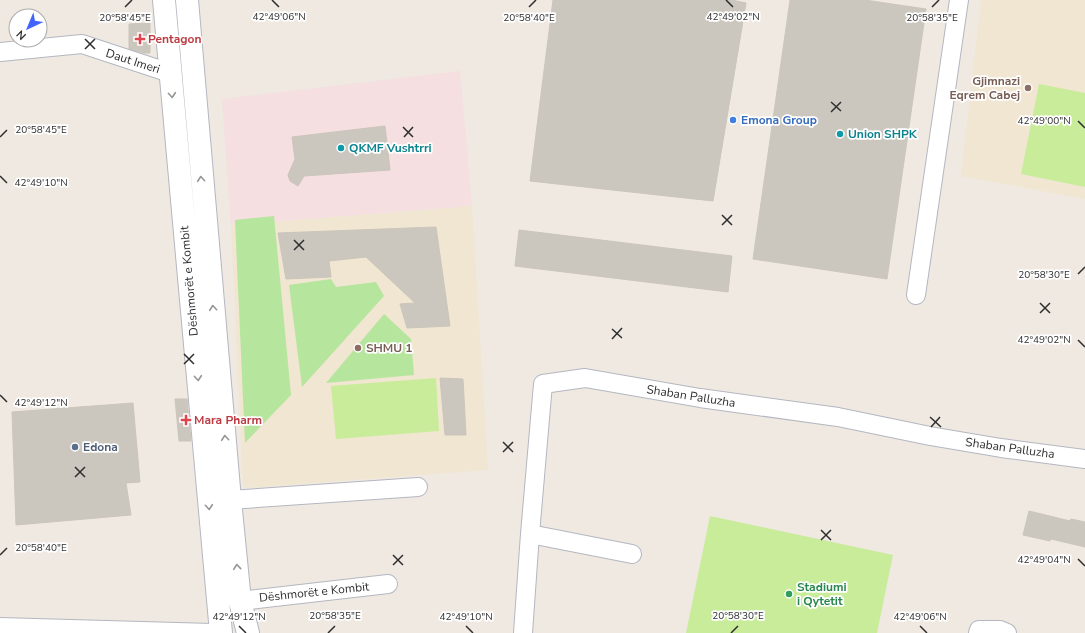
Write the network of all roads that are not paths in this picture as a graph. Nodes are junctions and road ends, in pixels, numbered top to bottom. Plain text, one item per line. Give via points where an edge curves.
1 (164, 0) edge
2 (187, 0) edge
3 (959, 0) edge
4 (0, 52) edge
5 (170, 73) junction
6 (188, 271) junction
7 (210, 271) junction
8 (916, 295) dead end
9 (1085, 459) edge
10 (227, 464) junction
11 (206, 465) junction
12 (418, 487) dead end
13 (230, 500) junction
14 (530, 534) junction
15 (632, 554) dead end
16 (388, 584) dead end
17 (240, 600) junction
18 (0, 627) edge
19 (212, 633) edge
20 (221, 633) edge
21 (248, 633) edge
22 (523, 633) edge
23 (978, 633) edge
24 (1007, 633) edge

1 - 5 street, Dëshmorët e Kombit
7 -> 2 street, Dëshmorët e Kombit
3 - 8 street
4 - 5 street, Daut Imeri via 82,44
5 -> 6 street, Dëshmorët e Kombit
6 - 7 street
6 -> 11 street, Dëshmorët e Kombit
10 -> 7 street, Dëshmorët e Kombit
9 - 14 street, Shaban Palluzha via 1000,448 838,417 700,398 585,378 543,384
10 - 11 street
10 - 13 street, Dëshmorët e Kombit
11 -> 20 street, Dëshmorët e Kombit
12 - 13 street
17 -> 13 street, Dëshmorët e Kombit
14 - 15 street
14 - 22 street, Shaban Palluzha
16 - 17 street, Dëshmorët e Kombit
17 - 21 street, Dëshmorët e Kombit
18 - 19 street
23 - 24 street via 979,630 1000,630

